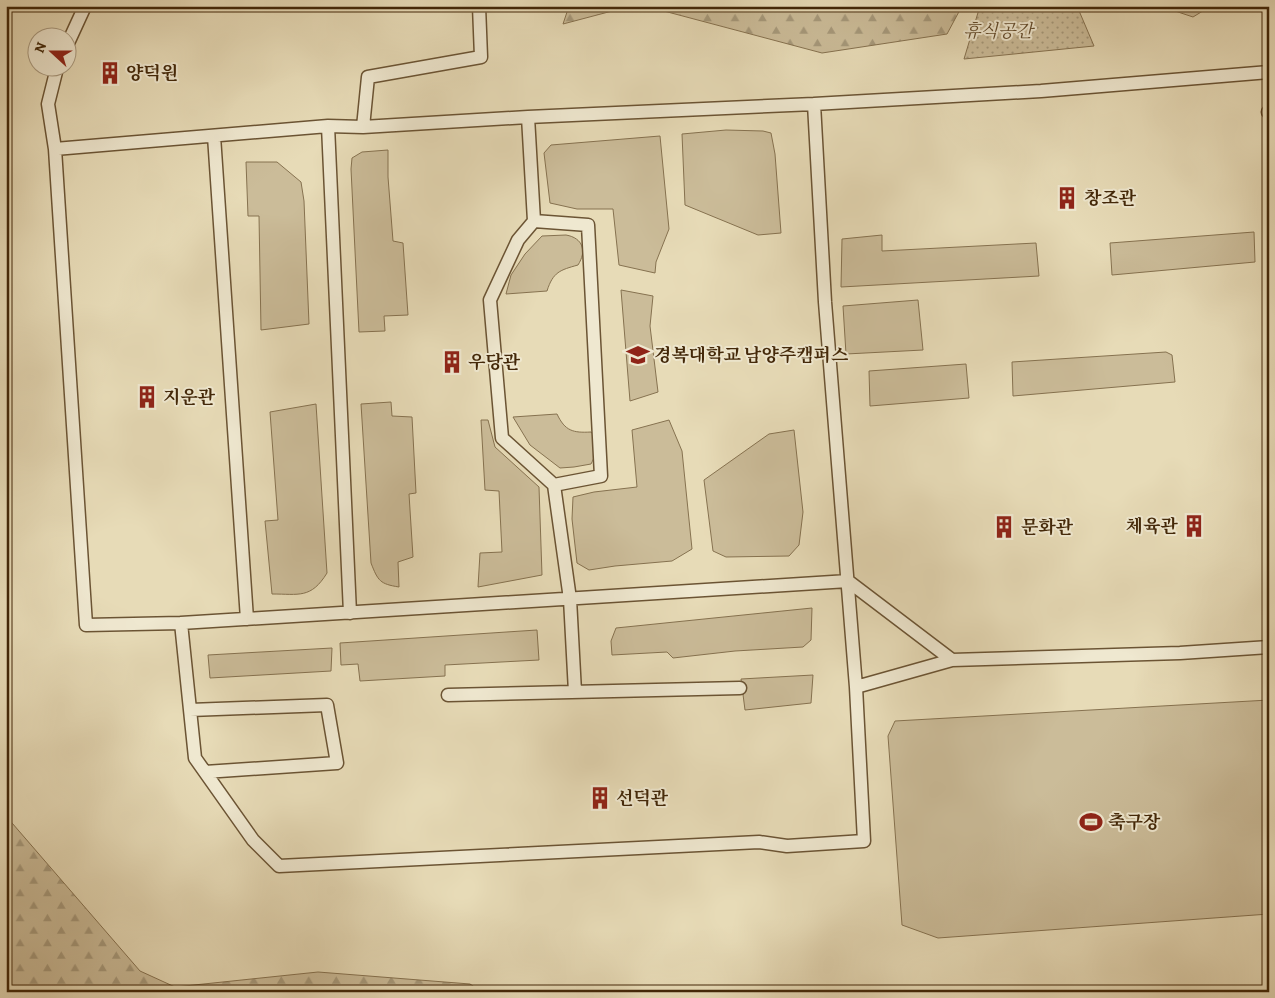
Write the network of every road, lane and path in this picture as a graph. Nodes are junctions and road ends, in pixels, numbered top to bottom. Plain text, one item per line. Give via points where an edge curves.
1 (85, 6) edge
2 (479, 6) edge
3 (75, 28) edge
4 (1269, 72) edge
5 (54, 78) edge
6 (814, 104) junction
7 (528, 117) junction
8 (328, 126) junction
9 (362, 127) junction
10 (214, 136) junction
11 (55, 149) junction
12 (534, 221) junction
13 (554, 485) junction
14 (848, 582) junction
15 (570, 599) junction
16 (350, 613) junction
17 (247, 619) junction
18 (181, 623) junction
19 (1269, 647) edge
20 (952, 660) junction
21 (856, 687) junction
22 (740, 688) dead end
23 (575, 692) junction
24 (448, 695) dead end
25 (190, 710) junction
26 (205, 772) junction

1 - 3 lane
2 - 9 lane via 481,56 368,77
4 - 6 lane via 1088,88
5 - 11 lane via 48,104
6 - 7 lane
6 - 14 lane via 825,302
7 - 9 lane
7 - 12 lane
8 - 9 lane
8 - 10 lane
8 - 16 lane
10 - 11 lane
10 - 17 lane
11 - 18 lane via 86,626
12 - 13 lane via 518,240 490,300 502,438
12 - 13 lane via 588,225 601,476
13 - 15 lane
14 - 15 lane
14 - 20 lane
14 - 21 lane
15 - 16 lane
15 - 23 lane
16 - 17 lane
17 - 18 lane
18 - 25 lane
19 - 20 lane
20 - 21 lane
21 - 26 lane via 864,841 787,846 750,843 279,866 253,840
22 - 23 lane
23 - 24 lane
25 - 26 lane via 195,758
25 - 26 lane via 327,705 337,763

